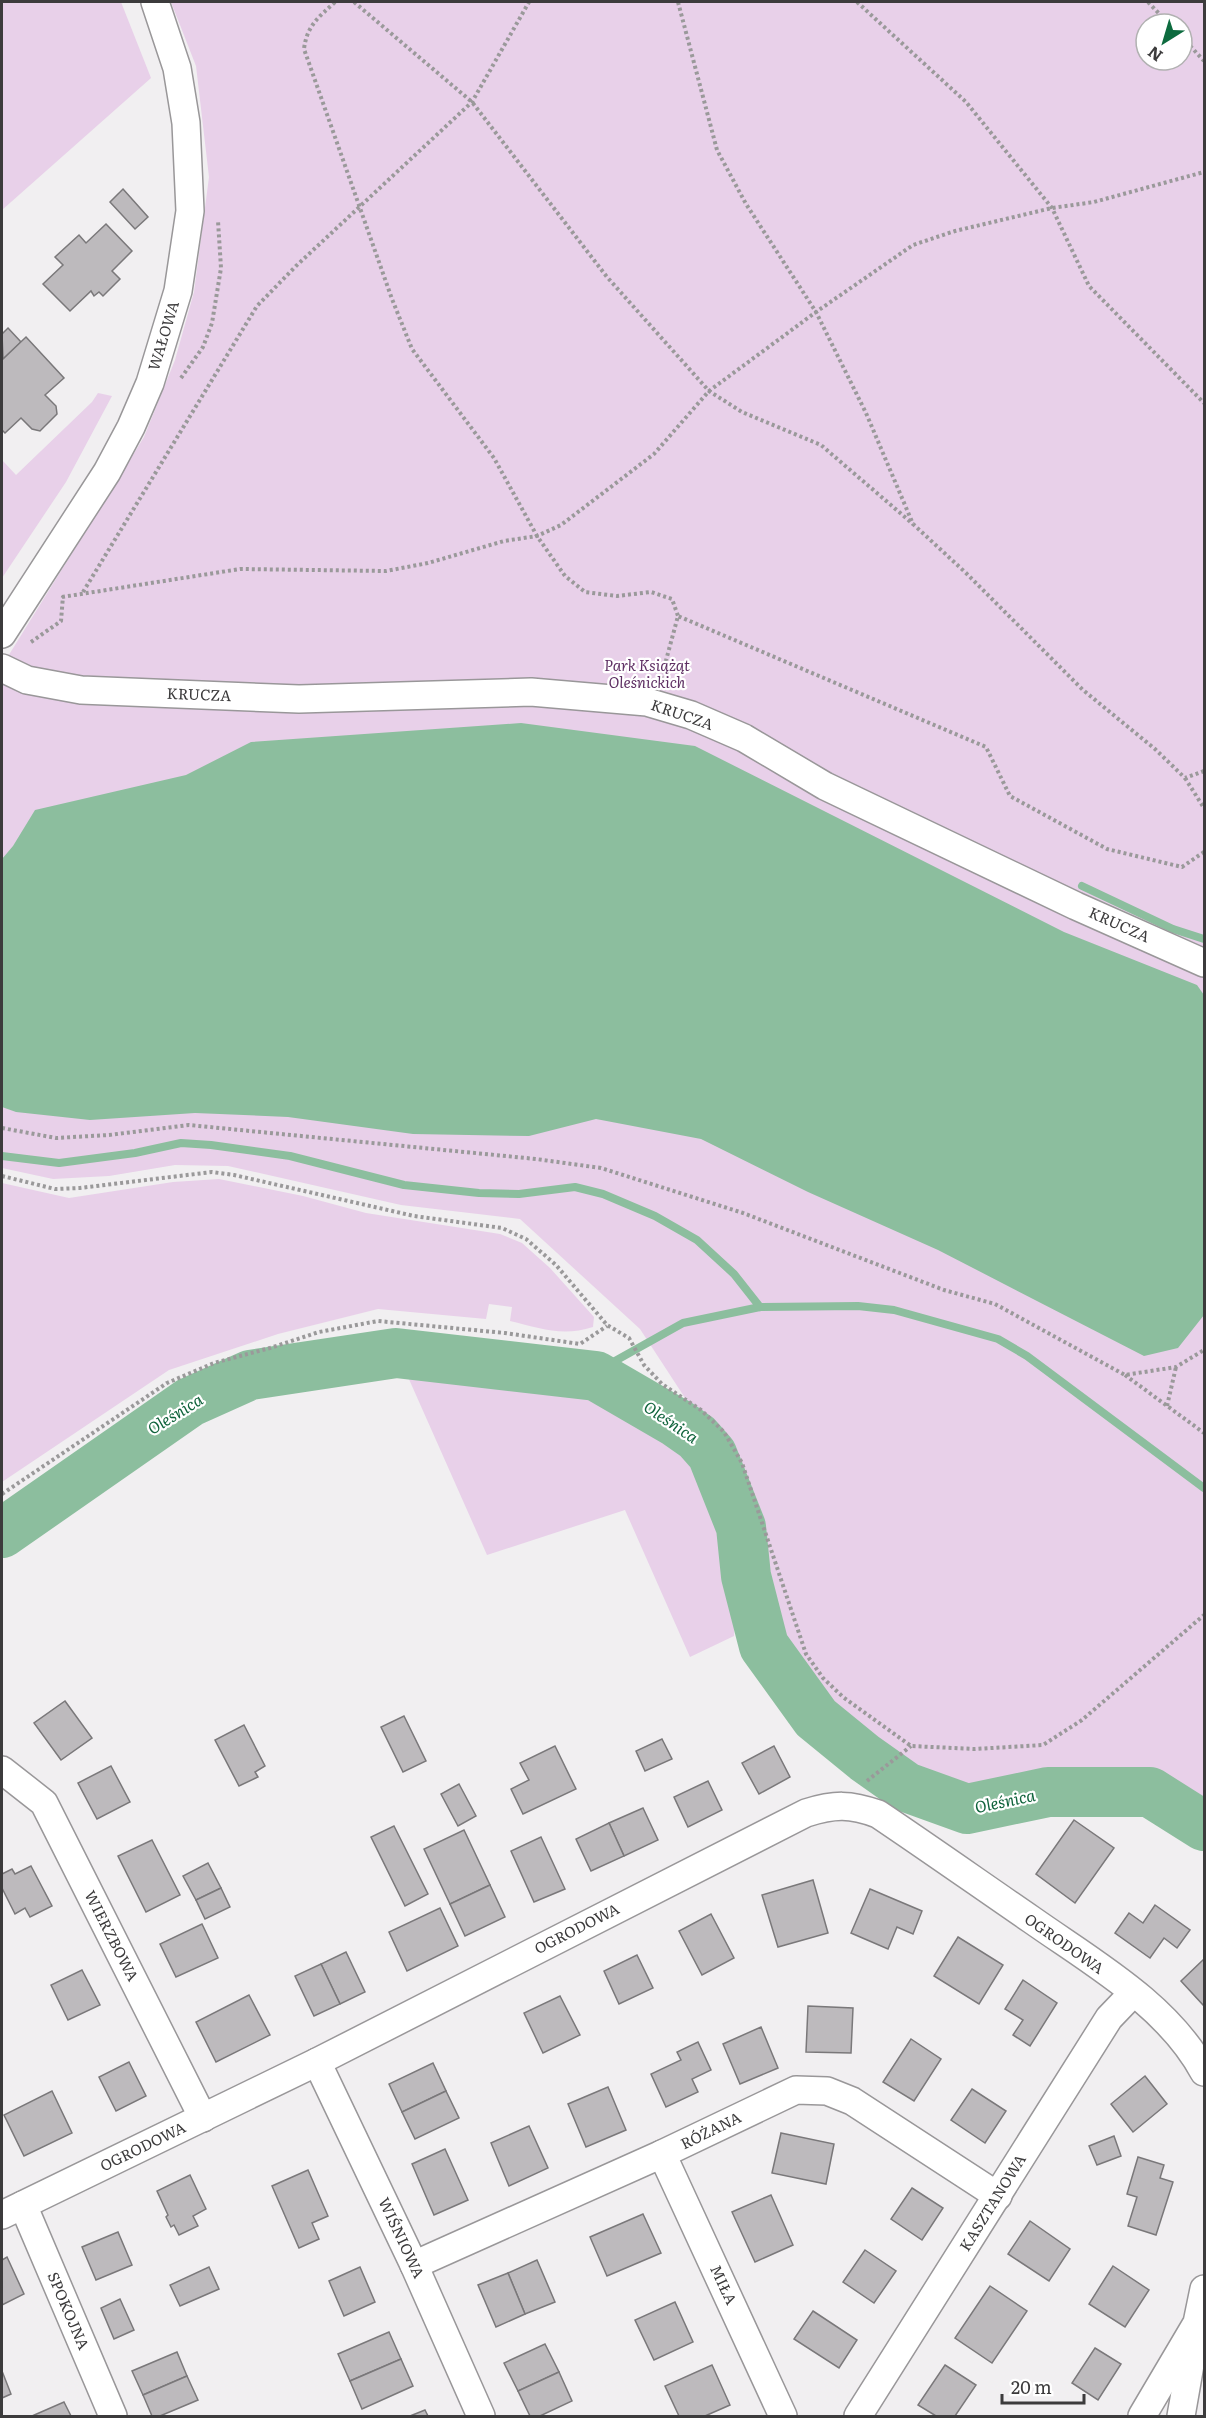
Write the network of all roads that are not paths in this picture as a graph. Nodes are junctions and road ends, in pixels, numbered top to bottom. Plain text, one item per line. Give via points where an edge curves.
1 (155, 2) edge
2 (2, 634) edge
3 (2, 668) edge
4 (1204, 963) edge
5 (2, 1770) edge
6 (1133, 1993) junction
7 (317, 2062) junction
8 (1204, 2072) edge
9 (203, 2118) junction
10 (662, 2154) junction
11 (998, 2196) junction
12 (12, 2210) edge
13 (414, 2265) junction
14 (1204, 2289) edge
15 (1197, 2323) junction
16 (113, 2416) edge
17 (481, 2416) edge
18 (783, 2416) edge
19 (858, 2416) edge
20 (1142, 2416) edge
21 (1181, 2416) edge

1 - 2 street, WAŁOWA via 177,68 186,123 190,211 178,291 150,383 107,472
3 - 4 street, KRUCZA via 27,680 81,690 300,699 531,692 646,702 691,714 744,738 825,786
5 - 9 street, WIERZBOWA via 44,1803
6 - 7 street, OGRODOWA via 878,1814 856,1806 831,1805 807,1813
6 - 8 street, OGRODOWA via 1180,2036
6 - 11 street, KASZTANOWA via 1109,2018
7 - 9 street, OGRODOWA
7 - 13 street, WIŚNIOWA
9 - 12 street, OGRODOWA
10 - 11 street, RÓŻANA via 796,2090 827,2091 852,2101
10 - 13 street, RÓŻANA
10 - 18 street, MIŁA
11 - 19 street, KASZTANOWA
12 - 16 street, SPOKOJNA
13 - 17 street, WIŚNIOWA
14 - 15 street
15 - 20 street
15 - 21 street

